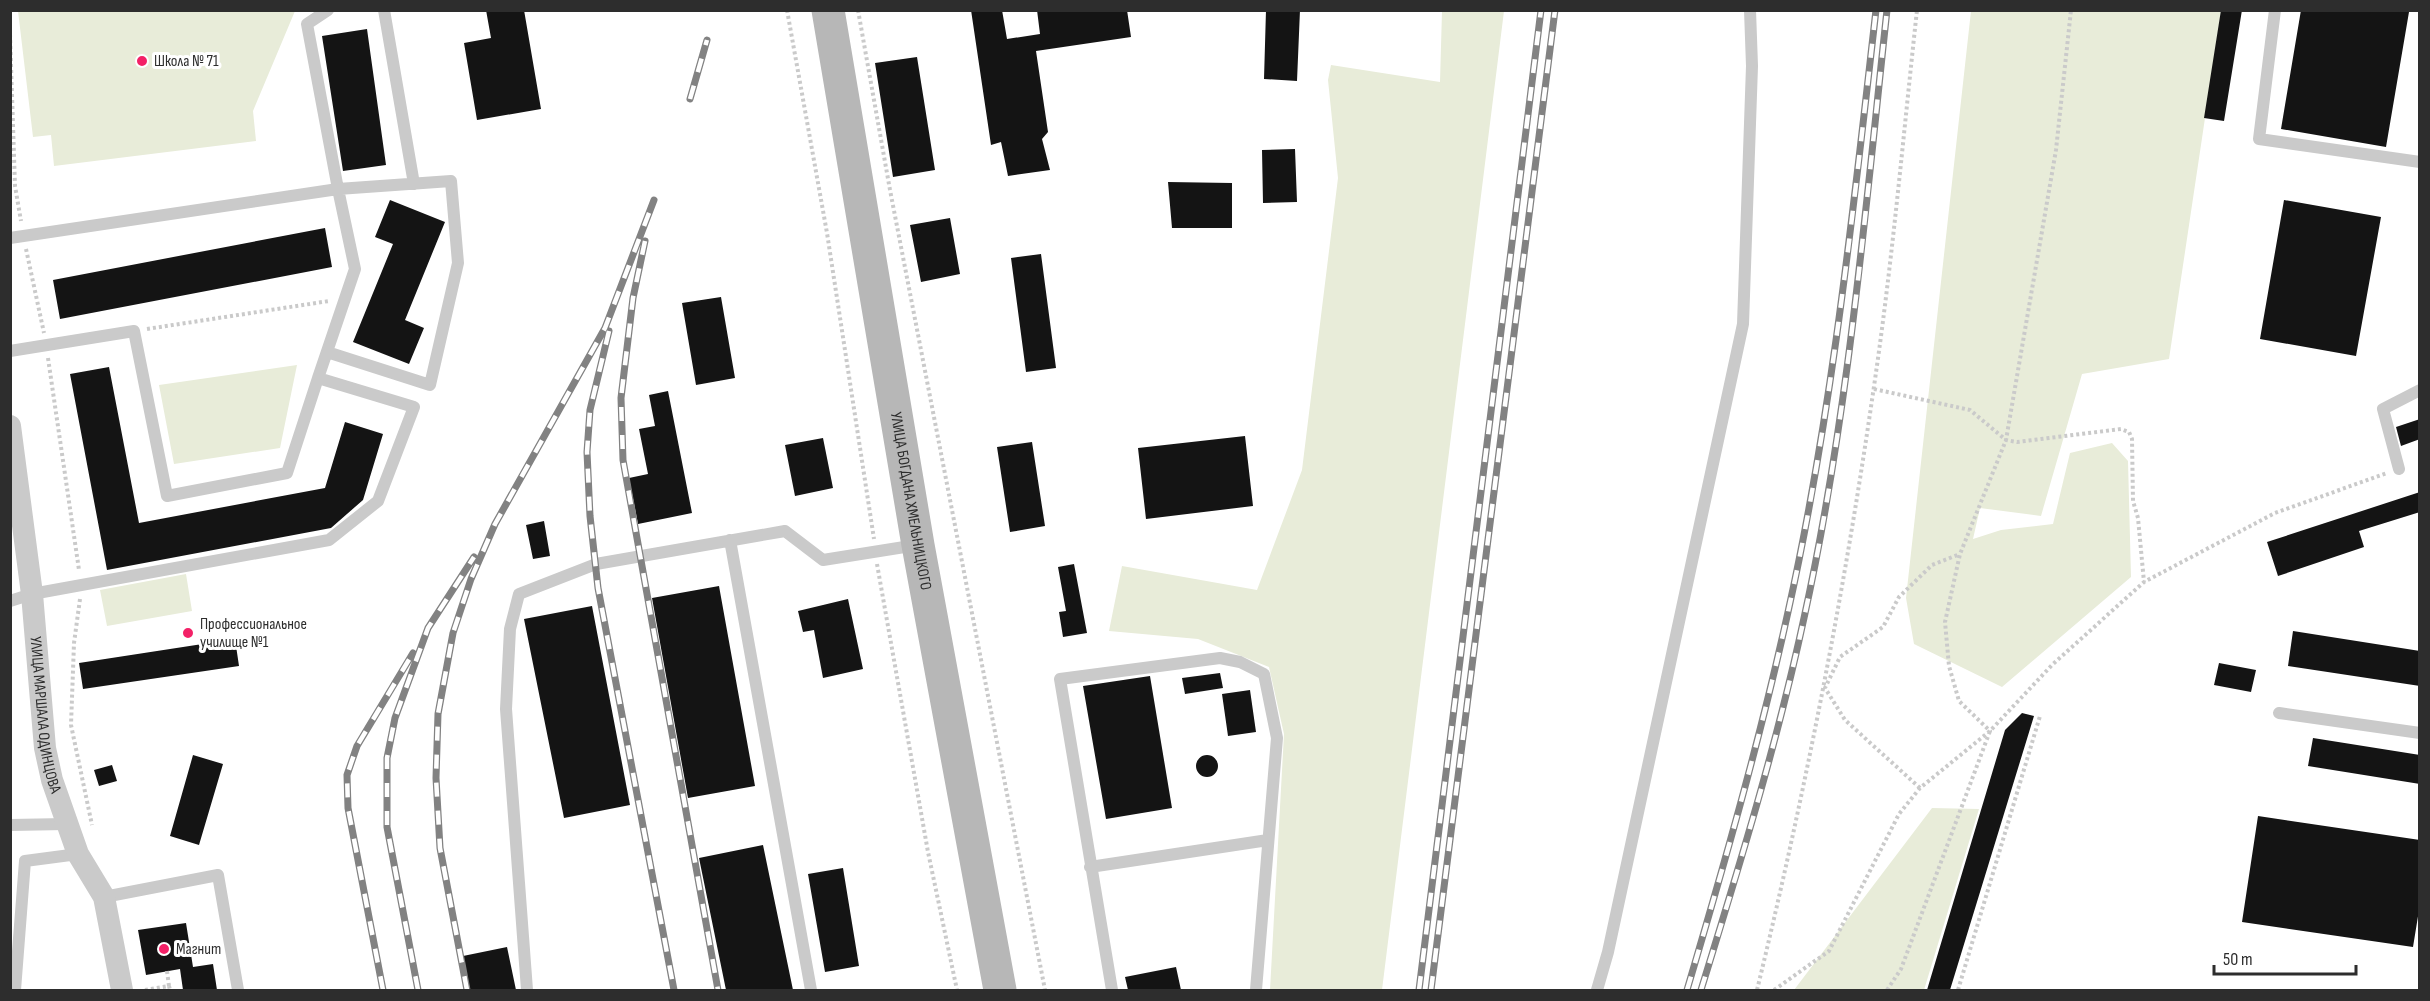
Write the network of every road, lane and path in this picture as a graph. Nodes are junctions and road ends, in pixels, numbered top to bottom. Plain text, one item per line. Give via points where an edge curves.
1 (328, 10) edge
2 (384, 10) edge
3 (787, 10) edge
4 (828, 10) edge
5 (858, 10) edge
6 (1750, 10) edge
7 (1917, 10) edge
8 (2071, 10) edge
9 (2275, 10) edge
10 (10, 34) edge
11 (2420, 162) edge
12 (414, 184) junction
13 (338, 189) junction
14 (17, 237) edge
15 (345, 298) junction
16 (134, 331) junction
17 (47, 346) junction
18 (10, 351) edge
19 (327, 352) junction
20 (318, 378) junction
21 (1874, 389) junction
22 (2420, 390) edge
23 (10, 426) edge
24 (2006, 440) junction
25 (2399, 469) joint
26 (730, 540) junction
27 (918, 544) junction
28 (876, 550) junction
29 (1960, 554) junction
30 (2144, 582) junction
31 (81, 586) junction
32 (21, 598) edge
33 (1824, 688) junction
34 (2279, 713) dead end
35 (2040, 716) dead end
36 (1990, 731) junction
37 (2420, 733) edge
38 (1920, 788) junction
39 (66, 824) junction
40 (10, 825) edge
41 (92, 828) dead end
42 (1269, 840) junction
43 (78, 854) junction
44 (1090, 867) junction
45 (104, 897) junction
46 (167, 971) dead end
47 (170, 988) edge
48 (15, 990) edge
49 (122, 990) edge
50 (145, 990) edge
51 (238, 990) edge
52 (527, 990) edge
53 (811, 990) edge
54 (957, 990) edge
55 (1000, 990) edge
56 (1045, 990) edge
57 (1112, 990) edge
58 (1256, 990) edge
59 (1597, 990) edge
60 (1757, 990) edge
61 (1774, 990) edge
62 (1887, 990) edge
63 (1958, 990) edge

1 - 13 lane via 307,24
2 - 12 lane
3 - 28 path via 827,233
4 - 27 main road, УЛИЦА БОГДАНА ХМЕЛЬНИЦКОГО
5 - 56 path
6 - 59 lane via 1752,66 1743,324
7 - 21 path
8 - 24 path via 2056,150
9 - 11 lane via 2259,139
10 - 14 path
12 - 13 lane
12 - 19 lane via 451,181 458,263 430,385
13 - 14 lane
13 - 15 lane via 355,269
14 - 17 path
15 - 16 path
15 - 19 lane
16 - 17 lane
16 - 20 lane via 167,496 287,472
17 - 18 lane
17 - 31 path
19 - 20 lane
20 - 31 lane via 414,407 378,501 329,540
21 - 24 path via 1970,410
21 - 33 path
22 - 25 lane via 2383,408
23 - 32 street, УЛИЦА МАРШАЛА ОДИНЦОВА
24 - 29 path
24 - 30 path via 2017,442 2121,429 2129,432 2133,439 2133,501
25 - 30 path via 2275,513
26 - 28 lane via 785,531 823,560
26 - 52 lane via 596,564 519,594 510,629 506,710
26 - 53 lane
27 - 28 lane
27 - 55 main road, УЛИЦА БОГДАНА ХМЕЛЬНИЦКОГО
28 - 54 path via 928,852
29 - 33 path via 1932,565 1899,597 1883,627 1840,657
29 - 36 path via 1944,622 1949,666 1959,701
30 - 36 path via 2052,665
31 - 32 lane
31 - 41 path via 71,725
32 - 39 street, УЛИЦА МАРШАЛА ОДИНЦОВА via 45,748
33 - 38 path via 1845,720
33 - 60 path via 1793,843
34 - 37 lane
35 - 63 path
36 - 38 path
36 - 62 path via 1901,969
38 - 61 path via 1899,814 1829,951
39 - 40 lane
39 - 43 street, УЛИЦА МАРШАЛА ОДИНЦОВА
42 - 44 lane
42 - 44 lane via 1277,738 1264,674 1240,662 1220,658 1060,679
42 - 58 lane
43 - 45 street, УЛИЦА МАРШАЛА ОДИНЦОВА
43 - 48 lane via 25,861
44 - 57 lane
45 - 49 street, УЛИЦА МАРШАЛА ОДИНЦОВА
45 - 51 lane via 219,875
46 - 47 path
47 - 50 path

